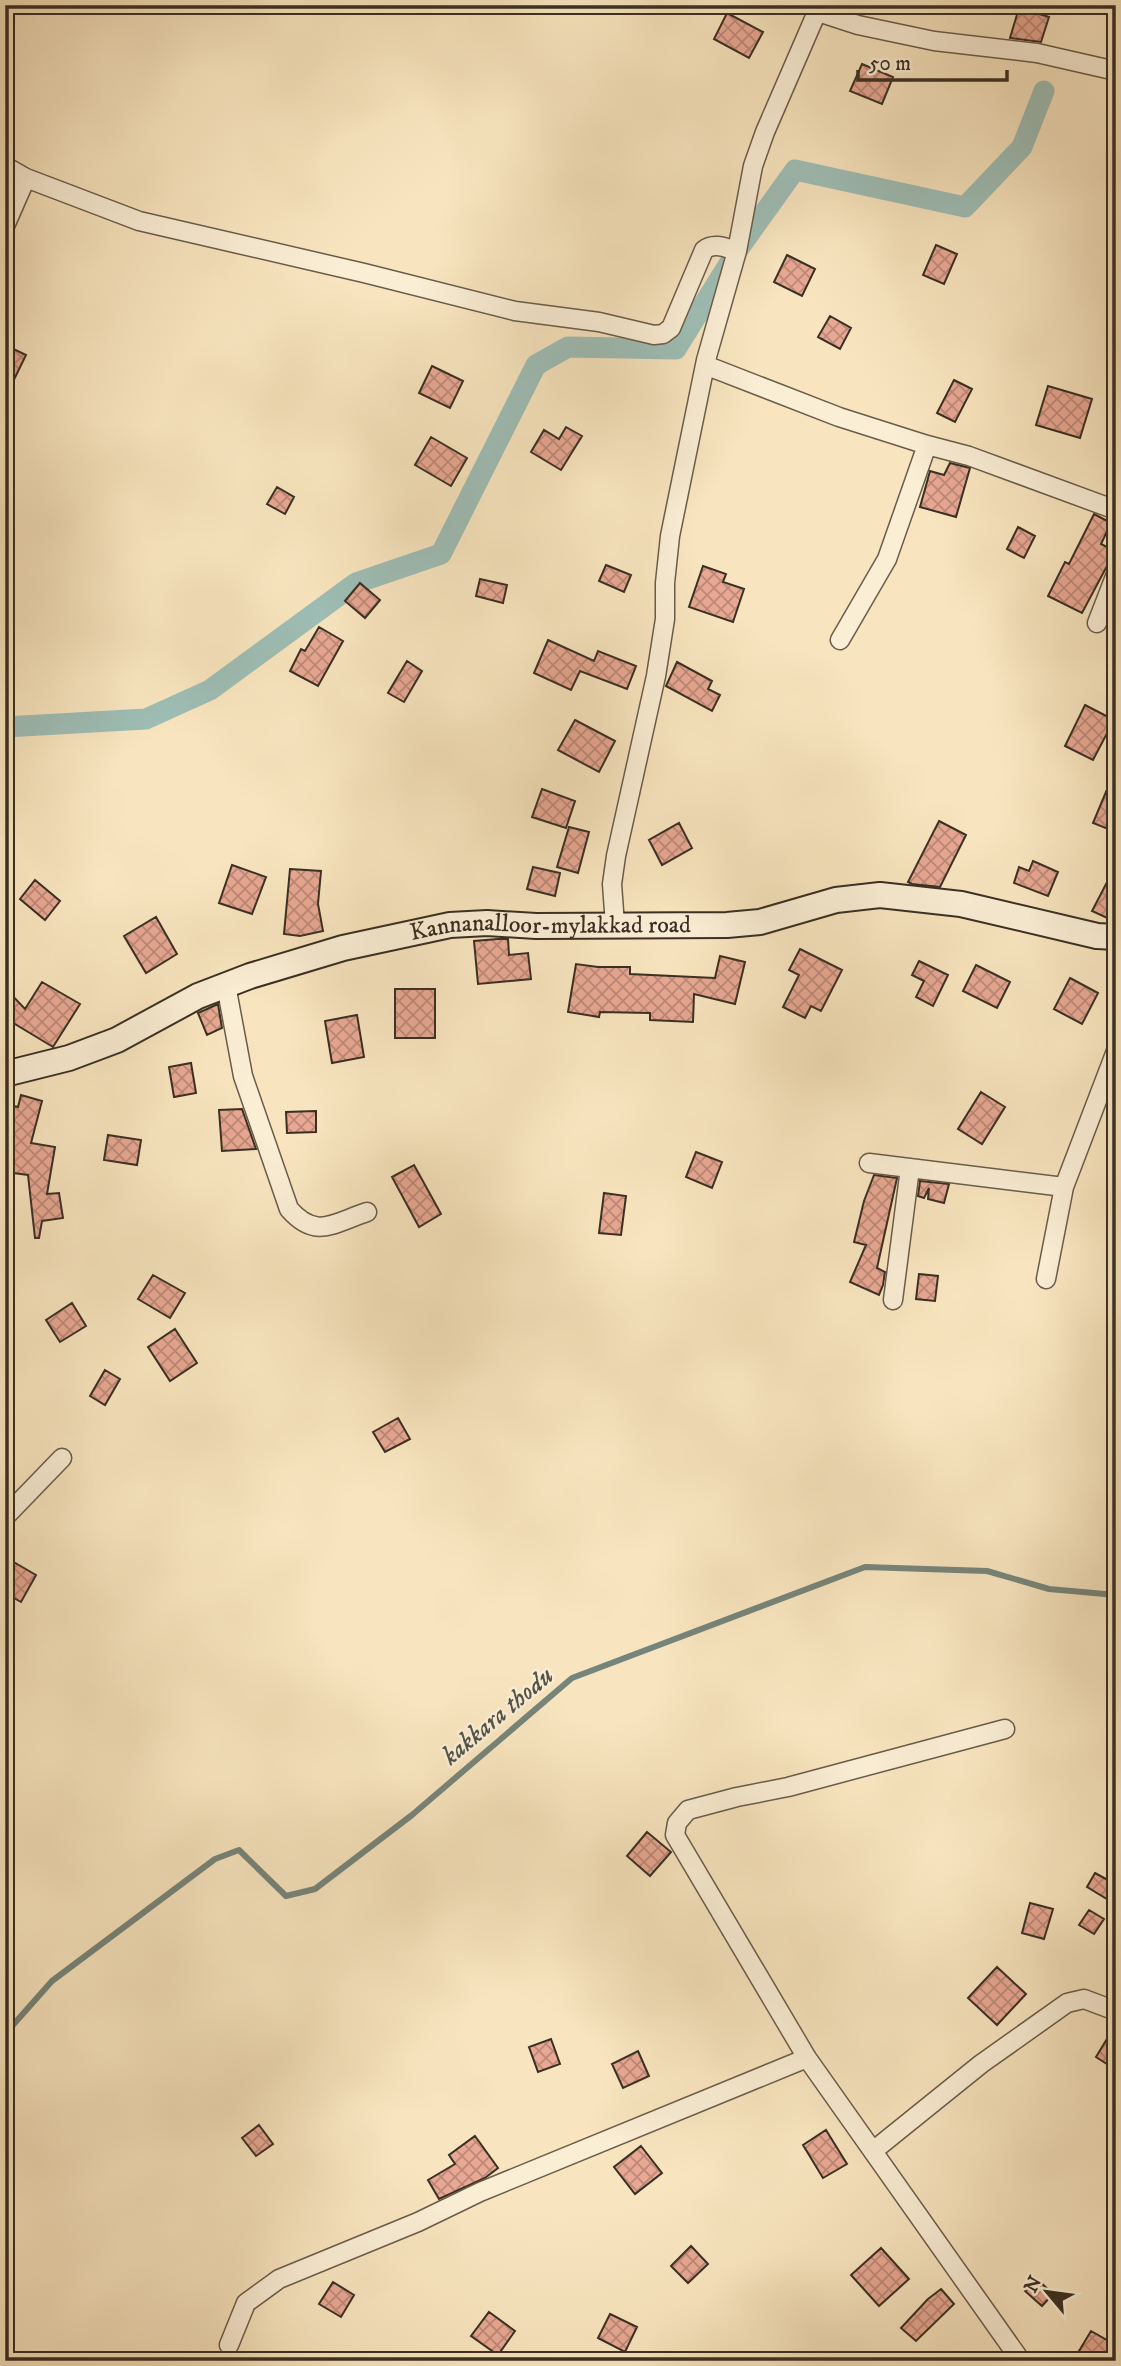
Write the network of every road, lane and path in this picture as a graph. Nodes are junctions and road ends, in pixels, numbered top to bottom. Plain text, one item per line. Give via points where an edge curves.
1 (819, 9) edge
2 (1116, 71) edge
3 (5, 166) edge
4 (26, 178) junction
5 (5, 226) edge
6 (737, 251) junction
7 (705, 365) junction
8 (927, 445) junction
9 (1116, 510) edge
10 (1116, 574) edge
11 (1097, 624) dead end
12 (840, 640) dead end
13 (615, 925) junction
14 (1116, 937) edge
15 (226, 985) junction
16 (1116, 1051) edge
17 (5, 1074) edge
18 (869, 1163) dead end
19 (910, 1168) junction
20 (1064, 1187) junction
21 (367, 1212) dead end
22 (1046, 1279) dead end
23 (893, 1300) dead end
24 (62, 1458) dead end
25 (5, 1517) edge
26 (1005, 1729) dead end
27 (1116, 2011) edge
28 (807, 2059) junction
29 (873, 2151) junction
30 (229, 2345) dead end
31 (1021, 2361) edge

1 - 2 street via 858,25 934,41 1037,53
1 - 6 street via 752,166
3 - 4 street
4 - 5 street
4 - 6 street via 139,221 515,311 654,335 671,328 704,250 721,246
6 - 7 street
7 - 8 street
7 - 13 street via 670,536 656,676 616,856 612,884
8 - 9 street
8 - 12 street via 887,559
10 - 11 street
13 - 14 main road, Kannanalloor-mylakkad road via 760,922 836,900 880,895 961,904
13 - 15 main road, Kannanalloor-mylakkad road via 450,925 342,947
15 - 17 main road, Kannanalloor-mylakkad road via 117,1040
15 - 21 street via 243,1076 289,1209 312,1227
16 - 20 street
18 - 19 street
19 - 20 street
19 - 23 street
20 - 22 street
24 - 25 street
26 - 28 street via 688,1810 677,1823 675,1835
27 - 29 street via 1084,1998 1067,2003 981,2064
28 - 29 street
28 - 30 street via 279,2279 246,2303
29 - 31 street

